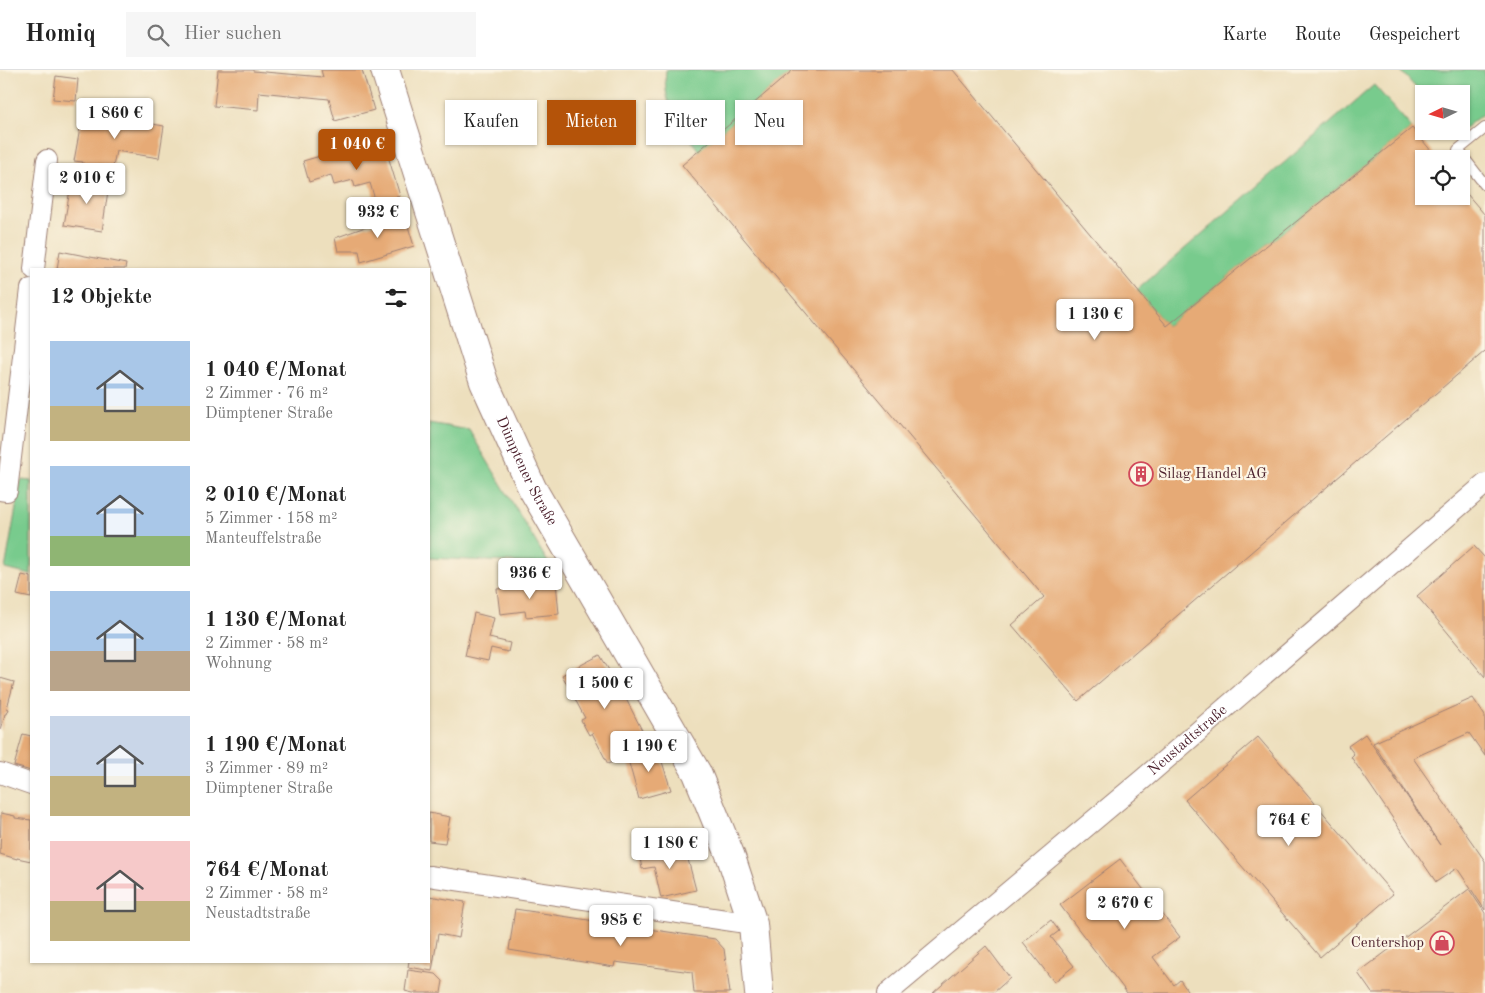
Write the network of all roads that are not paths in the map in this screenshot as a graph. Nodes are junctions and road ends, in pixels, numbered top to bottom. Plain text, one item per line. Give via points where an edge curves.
1 (385, 70) edge
2 (1485, 128) edge
3 (47, 160) dead end
4 (1485, 184) edge
5 (34, 268) edge
6 (30, 296) edge
7 (1485, 484) edge
8 (4, 491) edge
9 (0, 773) edge
10 (30, 784) edge
11 (430, 876) edge
12 (753, 924) junction
13 (758, 966) junction
14 (759, 993) edge
15 (776, 993) edge
16 (888, 993) edge

1 - 12 street, Dümptener Straße via 484,382 532,488 697,773 731,857
2 - 4 lane via 1458,150
3 - 5 street
6 - 8 street
7 - 16 street, Neustadtstraße
9 - 10 street
11 - 12 street
12 - 13 street, Dümptener Straße
13 - 14 street, Dümptener Straße
13 - 15 street

